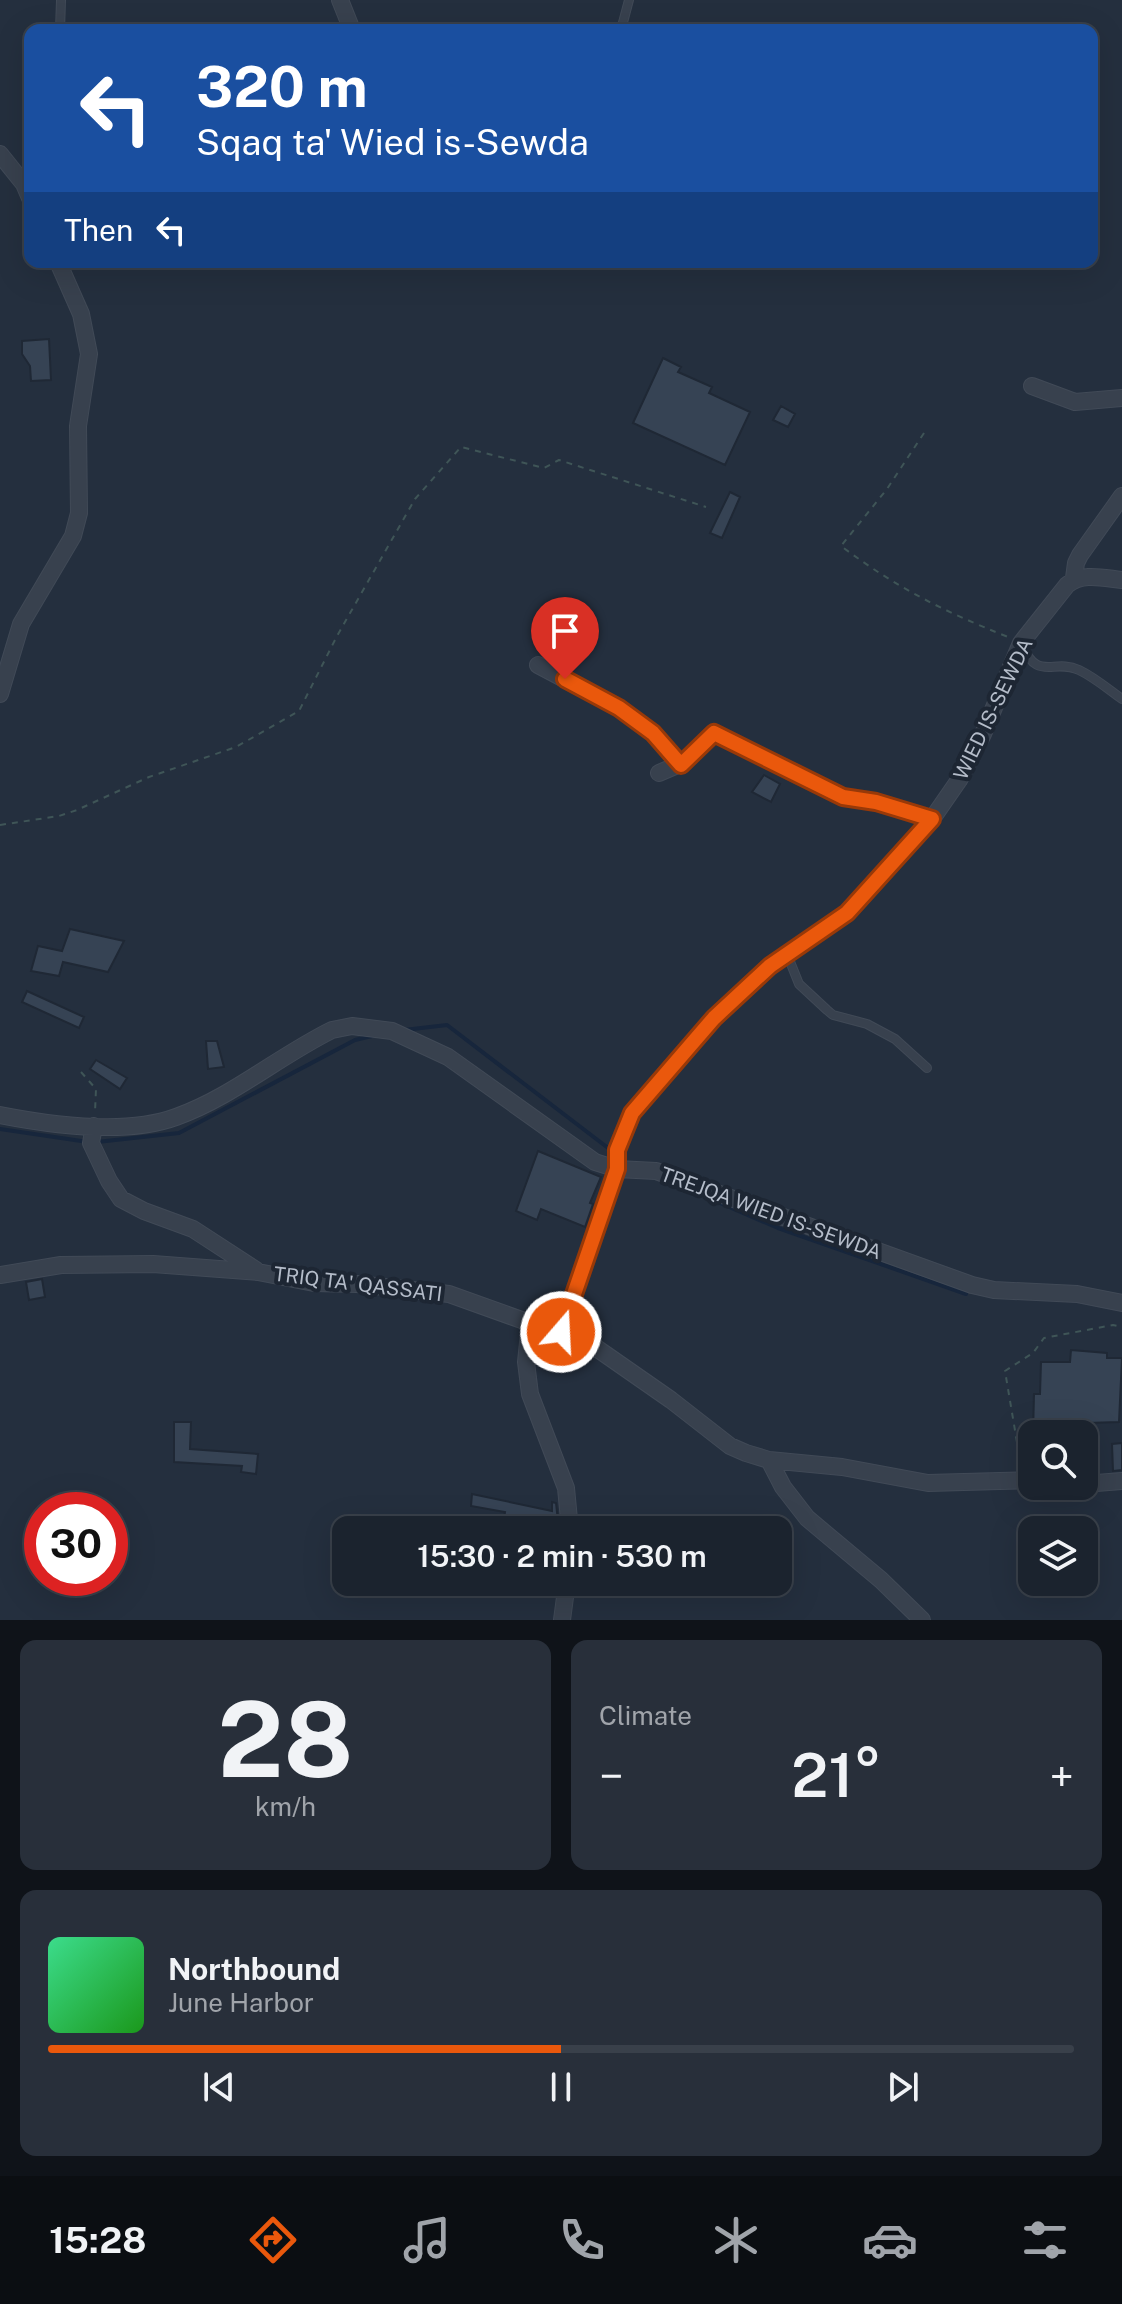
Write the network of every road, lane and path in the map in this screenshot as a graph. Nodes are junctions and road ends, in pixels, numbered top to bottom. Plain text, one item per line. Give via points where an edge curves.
1 (61, 0) edge
2 (340, 0) edge
3 (629, 0) edge
4 (60, 24) edge
5 (350, 24) edge
6 (623, 24) edge
7 (0, 154) edge
8 (24, 184) edge
9 (60, 268) edge
10 (1032, 386) dead end
11 (1122, 398) edge
12 (924, 433) dead end
13 (1122, 496) edge
14 (706, 507) dead end
15 (1074, 578) junction
16 (1122, 580) edge
17 (1021, 643) junction
18 (538, 665) dead end
19 (0, 694) edge
20 (1122, 699) edge
21 (680, 764) junction
22 (659, 773) dead end
23 (932, 819) junction
24 (0, 825) edge
25 (787, 954) junction
26 (927, 1068) dead end
27 (81, 1072) dead end
28 (0, 1115) edge
29 (94, 1126) junction
30 (617, 1169) junction
31 (258, 1272) junction
32 (0, 1275) edge
33 (1122, 1303) edge
34 (530, 1323) junction
35 (1122, 1327) edge
36 (561, 1332) junction
37 (1018, 1435) edge
38 (769, 1460) junction
39 (1018, 1480) edge
40 (1122, 1481) edge
41 (1098, 1483) edge
42 (569, 1516) edge
43 (565, 1596) edge
44 (562, 1620) edge
45 (922, 1620) edge

1 - 4 lane
2 - 5 street
3 - 6 lane
7 - 8 street
9 - 19 street via 85,327 89,354 78,426 79,513 73,536 24,617
10 - 11 street via 1075,402
12 - 17 path via 841,546 942,610
13 - 15 street, WIED IS-SEWDA via 1076,563
14 - 24 path via 559,460 544,468 461,447 415,499 299,711 236,747 149,777 77,810
15 - 16 street
15 - 17 street, WIED IS-SEWDA
17 - 20 lane via 1038,666 1078,669
17 - 23 street, WIED IS-SEWDA via 983,734
18 - 21 street via 619,708 653,733
21 - 22 street
21 - 23 street via 714,733 843,797
23 - 25 street, WIED IS-SEWDA via 847,913
25 - 26 lane via 799,984 833,1015 895,1039
25 - 30 street, WIED IS-SEWDA via 714,1018 632,1113 617,1150
27 - 29 path via 96,1089
28 - 29 street, TREJQA WIED IS-SEWDA
29 - 30 street, TREJQA WIED IS-SEWDA via 127,1128 178,1117 316,1038 352,1026 392,1031 448,1057 595,1162
29 - 31 street via 91,1143 121,1199 193,1229
30 - 33 street, TREJQA WIED IS-SEWDA via 656,1171 994,1290 1077,1294
30 - 36 street, WIED IS-SEWDA
31 - 32 street, TRIQ TA' QASSATI via 126,1264 61,1265
31 - 34 street, TRIQ TA' QASSATI via 314,1283 449,1294
34 - 36 street, TRIQ TA' QASSATI
34 - 42 street via 530,1394 566,1488
35 - 37 path via 1044,1338 1033,1353 1005,1371
36 - 38 street, TRIQ TA' QASSATI via 582,1338 730,1446
38 - 39 street via 928,1483
38 - 45 street via 807,1518
40 - 41 street
43 - 44 street

